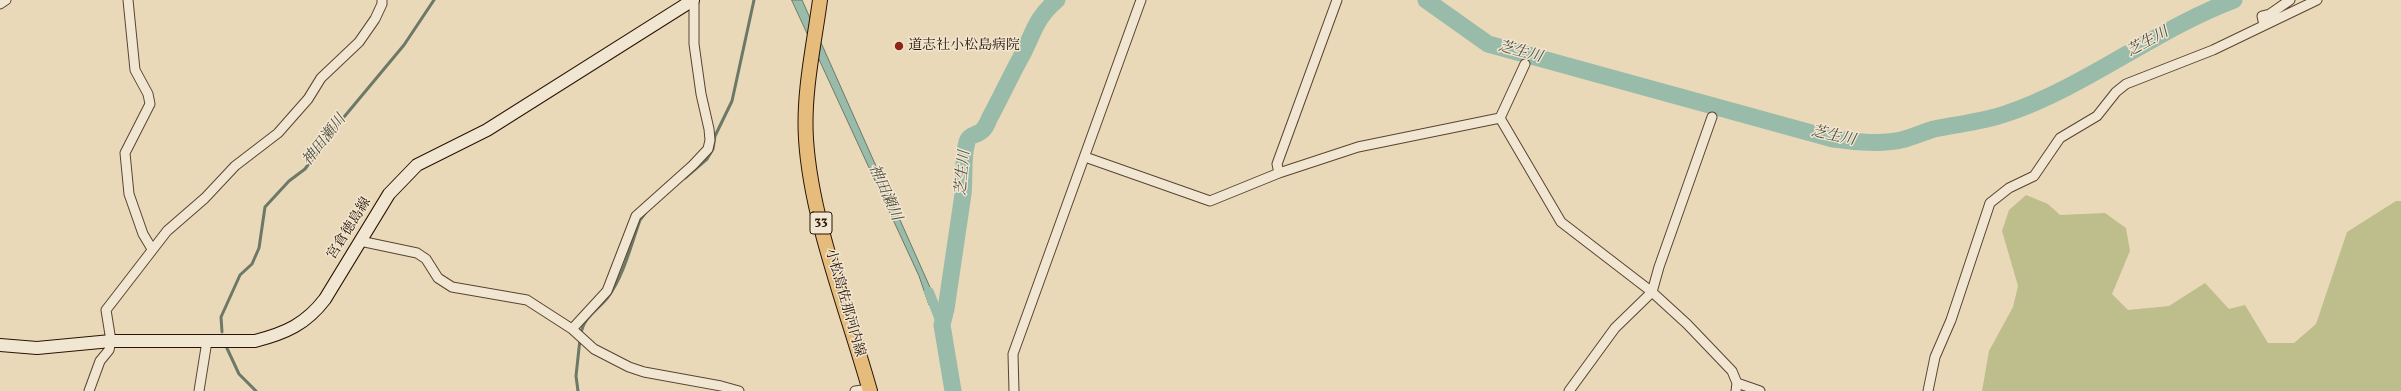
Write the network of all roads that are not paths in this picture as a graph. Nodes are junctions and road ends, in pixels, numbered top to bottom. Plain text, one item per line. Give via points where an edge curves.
1 (6, 0) edge
2 (128, 0) edge
3 (382, 0) edge
4 (694, 0) edge
5 (820, 0) edge
6 (1141, 0) edge
7 (1337, 0) edge
8 (2290, 0) edge
9 (2317, 0) edge
10 (0, 4) edge
11 (2264, 25) junction
12 (1525, 64) dead end
13 (1712, 117) dead end
14 (1500, 118) junction
15 (1085, 157) junction
16 (1279, 173) junction
17 (360, 241) junction
18 (152, 249) junction
19 (1652, 292) junction
20 (572, 329) junction
21 (111, 341) junction
22 (207, 341) junction
23 (0, 345) edge
24 (1736, 387) edge
25 (870, 390) edge
26 (89, 391) edge
27 (199, 391) edge
28 (739, 391) edge
29 (855, 391) edge
30 (1014, 391) edge
31 (1569, 391) edge
32 (1760, 391) edge
33 (1928, 391) edge

1 - 10 street
2 - 18 street via 135,70 148,94 150,104 125,153 130,194 143,234
3 - 18 street via 375,19 359,42 321,78 308,99 278,133 235,166
4 - 17 main road, 宮倉徳島線 via 487,130 418,165 389,194
4 - 20 street via 694,44 709,129 708,149 694,165 636,216 607,292
5 - 25 main road, 小松島佐那河内線 / 33 via 806,102 806,137 814,197
6 - 15 street
7 - 16 street via 1276,164
8 - 11 street via 2270,14 2262,16
9 - 11 street
11 - 33 street via 2213,50 2126,84 2116,92 2097,116 2060,138 2034,176 2009,188 1990,202 1951,320 1935,357
12 - 14 street
13 - 19 street
14 - 16 street via 1358,148
14 - 19 street via 1561,222
15 - 16 street via 1210,201
15 - 30 street via 1012,354
17 - 20 street via 417,253 426,259 438,278 452,287 527,300
17 - 22 main road, 宮倉徳島線 via 325,299 313,314 300,324 274,336 255,341
18 - 21 street via 106,310
19 - 24 street via 1732,371
19 - 31 street via 1615,328
20 - 28 street via 594,349 629,367
21 - 22 main road, 宮倉徳島線
21 - 23 main road, 宮倉徳島線 via 38,348
21 - 26 street via 109,350 100,361
22 - 27 street
24 - 32 street
25 - 29 street

